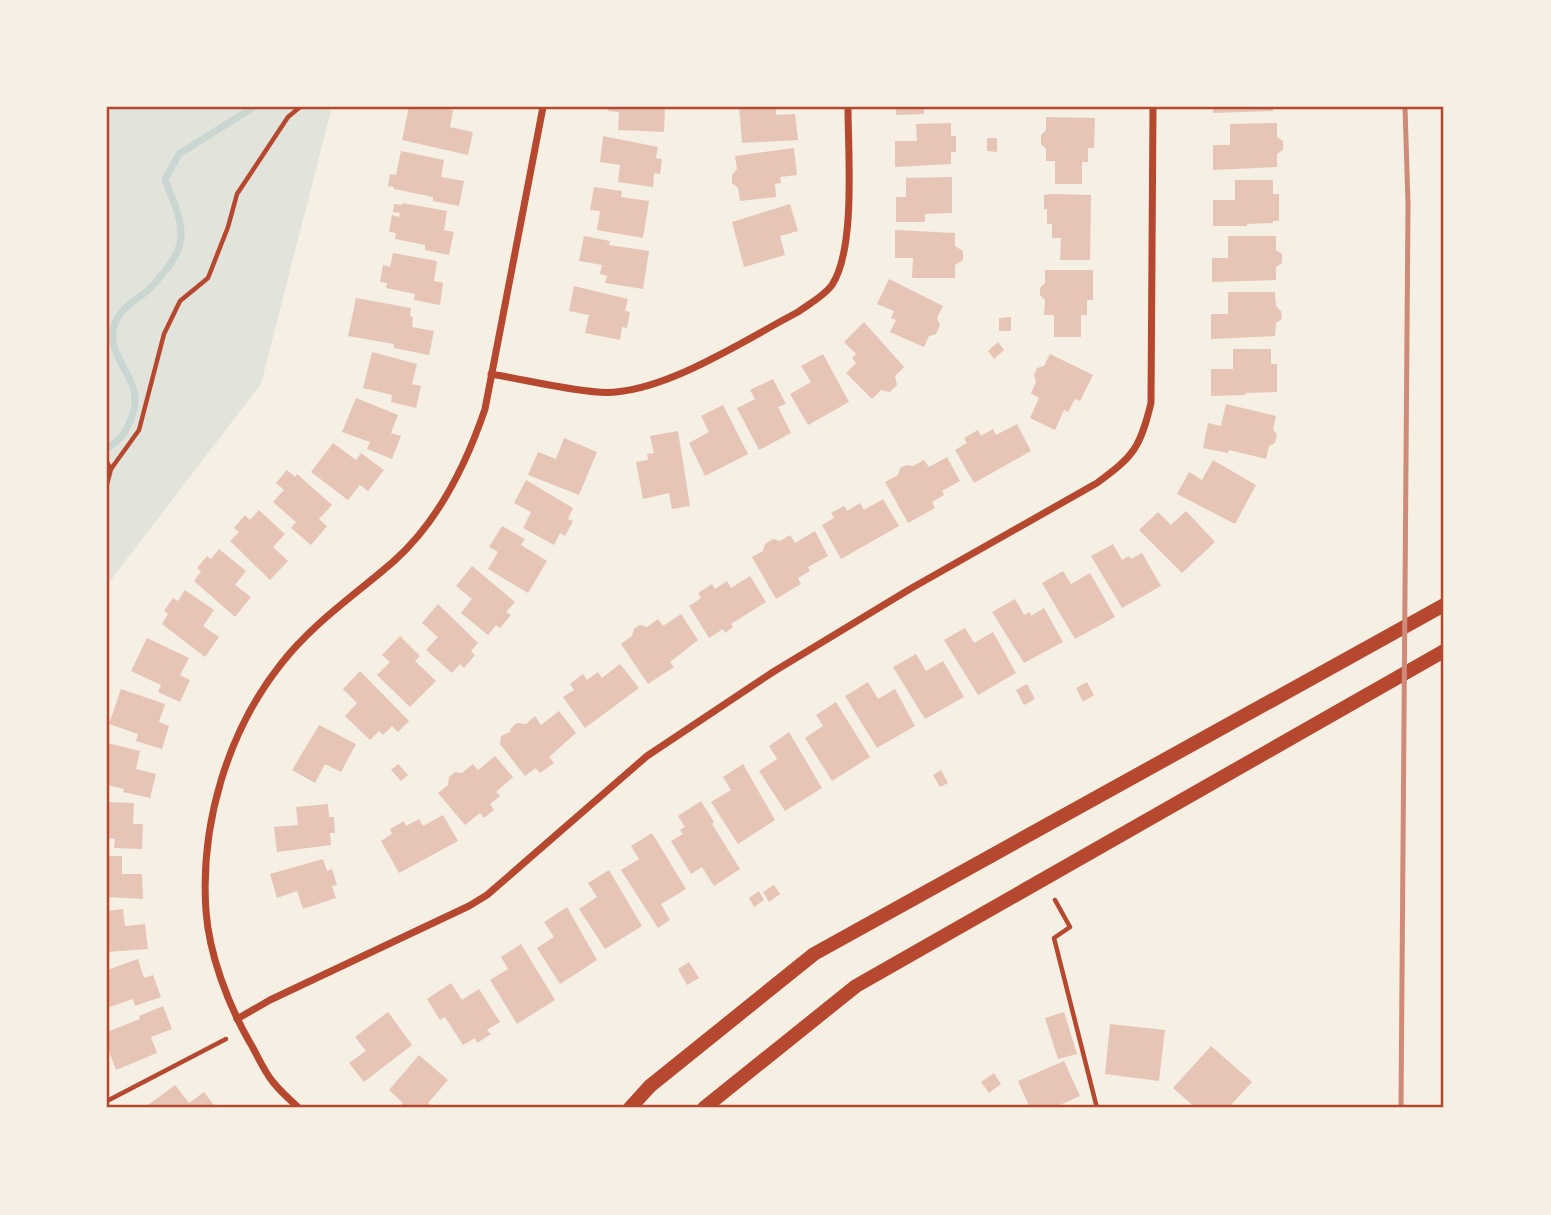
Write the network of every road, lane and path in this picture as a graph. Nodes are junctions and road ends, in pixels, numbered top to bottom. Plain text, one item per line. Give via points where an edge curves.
1 (300, 107) edge
2 (543, 107) edge
3 (848, 107) edge
4 (1153, 107) edge
5 (491, 374) junction
6 (107, 462) edge
7 (111, 469) junction
8 (107, 484) edge
9 (1444, 604) edge
10 (1444, 652) edge
11 (1055, 900) dead end
12 (237, 1019) junction
13 (226, 1039) dead end
14 (107, 1101) edge
15 (299, 1108) edge
16 (630, 1108) edge
17 (704, 1108) edge
18 (1097, 1108) edge

1 - 7 path via 288,117 237,194 208,278 180,301 164,334 139,430
2 - 5 street
3 - 5 street via 847,242 831,286 817,299 668,380 635,389 599,392
4 - 12 street via 1151,403 1143,436 1125,463 773,672 647,756 487,895
5 - 12 street via 474,440 443,502 396,559 318,623 281,664 250,710 225,767 208,834 206,912 220,981
6 - 7 path
7 - 8 path
9 - 16 main road via 814,954 650,1086
10 - 17 main road via 856,986
11 - 18 path via 1070,928 1054,938
12 - 15 street via 271,1081
13 - 14 path

